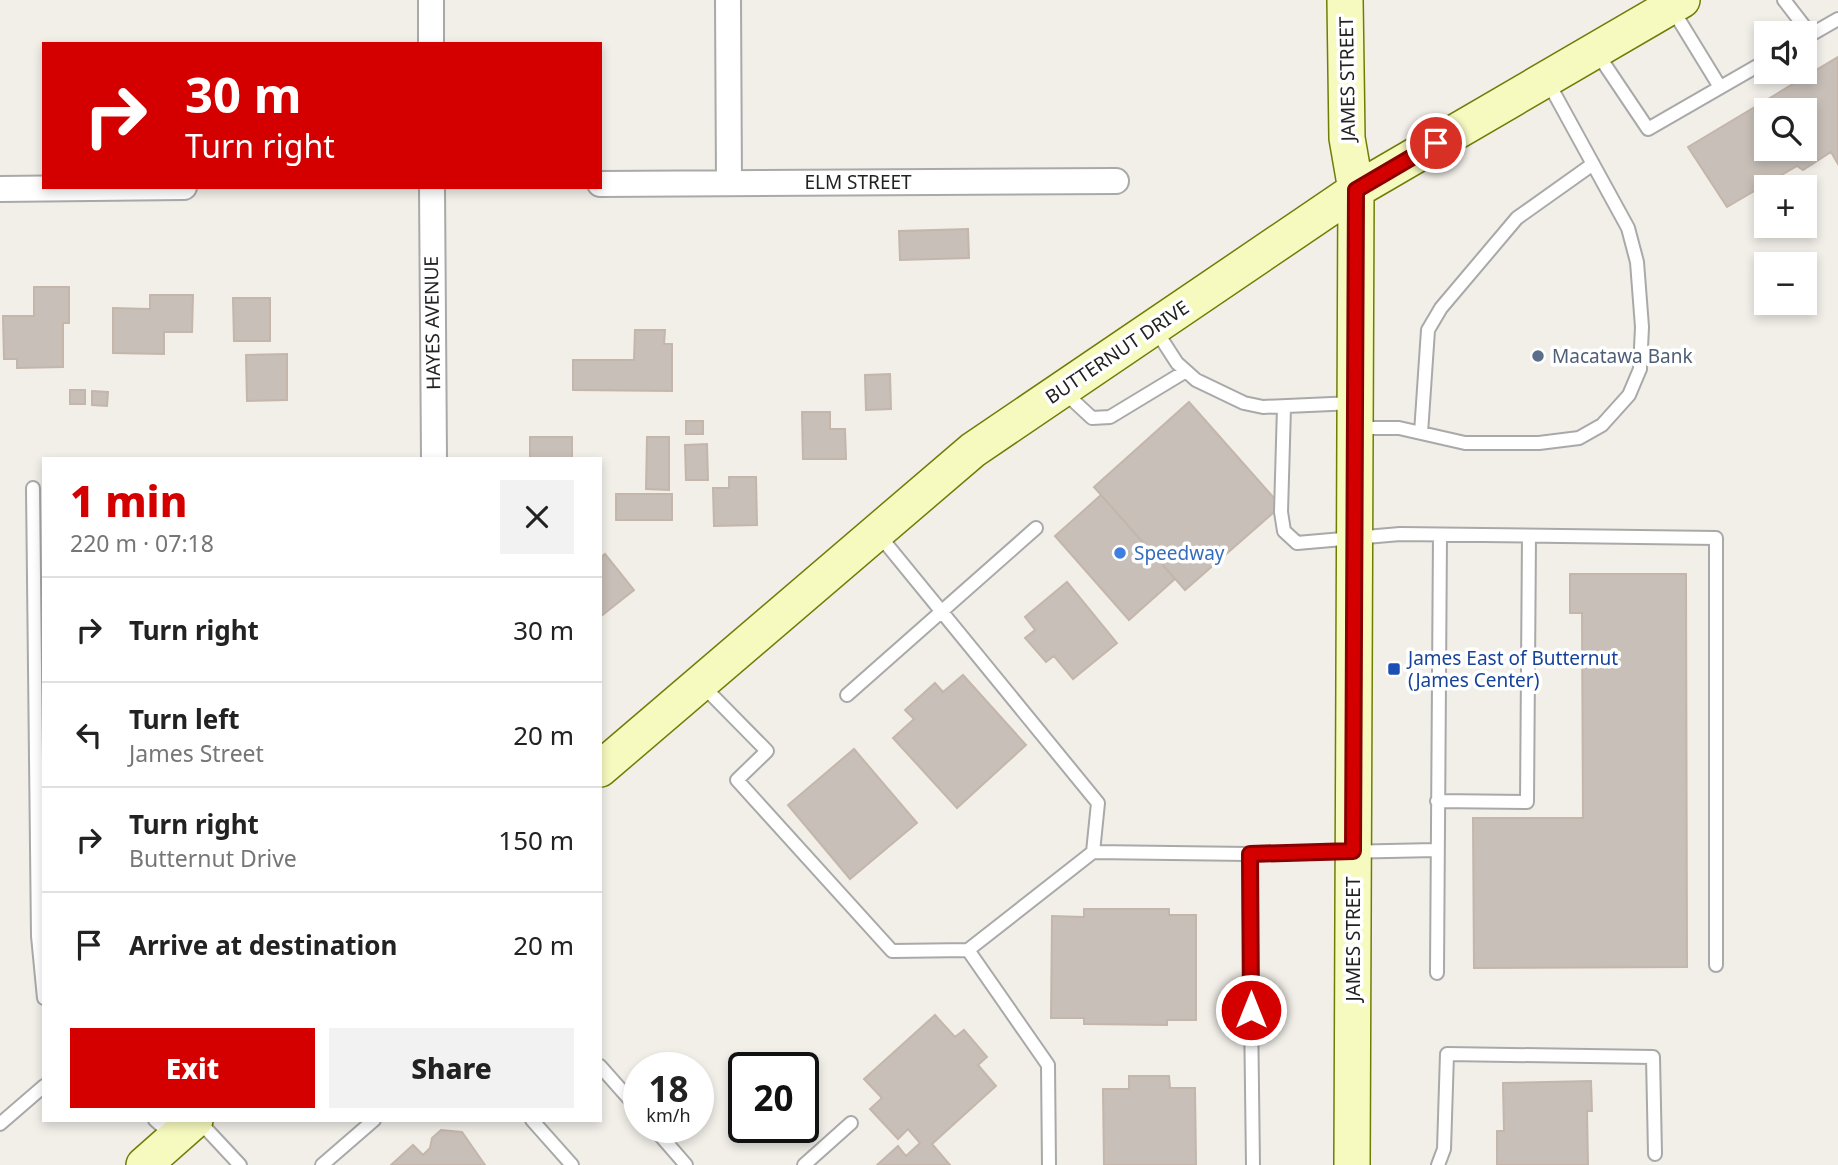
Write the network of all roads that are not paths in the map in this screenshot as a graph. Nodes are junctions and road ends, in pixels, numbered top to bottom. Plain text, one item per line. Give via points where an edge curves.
1 (431, 0) edge
2 (728, 0) edge
3 (1345, 0) edge
4 (1784, 0) edge
5 (1676, 3) edge
6 (1838, 19) edge
7 (1798, 21) edge
8 (1817, 32) edge
9 (431, 42) edge
10 (1596, 50) junction
11 (1754, 68) edge
12 (1546, 79) junction
13 (1720, 88) junction
14 (1593, 164) junction
15 (1116, 181) dead end
16 (729, 183) junction
17 (602, 184) edge
18 (0, 189) edge
19 (42, 189) edge
20 (432, 189) edge
21 (1356, 190) junction
22 (1154, 327) junction
23 (1186, 371) junction
24 (1062, 390) junction
25 (1284, 407) junction
26 (1355, 415) junction
27 (1421, 433) junction
28 (434, 457) edge
29 (33, 488) dead end
30 (1036, 528) dead end
31 (877, 532) junction
32 (1440, 535) junction
33 (1529, 536) junction
34 (1354, 538) junction
35 (943, 611) junction
36 (701, 683) junction
37 (847, 695) dead end
38 (602, 767) edge
39 (1437, 801) junction
40 (1436, 850) junction
41 (1353, 851) junction
42 (1093, 852) junction
43 (1250, 854) junction
44 (968, 950) junction
45 (1716, 965) dead end
46 (1437, 973) dead end
47 (42, 977) edge
48 (602, 1068) edge
49 (42, 1088) edge
50 (623, 1092) edge
51 (372, 1122) edge
52 (534, 1122) edge
53 (851, 1123) dead end
54 (0, 1124) edge
55 (181, 1124) edge
56 (667, 1143) edge
57 (1655, 1154) dead end
58 (144, 1165) edge
59 (240, 1165) edge
60 (322, 1165) edge
61 (572, 1165) edge
62 (686, 1165) edge
63 (804, 1165) edge
64 (1049, 1165) edge
65 (1253, 1165) edge
66 (1352, 1165) edge
67 (1438, 1165) edge

1 - 9 street
2 - 16 street
3 - 21 main road, JAMES STREET via 1347,138
4 - 7 lane
5 - 10 main road, BUTTERNUT DRIVE
5 - 13 lane
6 - 8 lane
10 - 12 main road, BUTTERNUT DRIVE
10 - 13 lane via 1648,129
11 - 13 lane
12 - 14 lane
12 - 21 main road, BUTTERNUT DRIVE
14 - 27 lane via 1517,218 1441,308 1428,331
14 - 27 lane via 1628,228 1637,262 1640,369 1629,395 1602,425 1578,439 1465,443
15 - 16 street, ELM STREET
16 - 17 street, ELM STREET
18 - 19 street
20 - 28 street, HAYES AVENUE
21 - 22 main road, BUTTERNUT DRIVE
21 - 26 main road, JAMES STREET
22 - 23 lane
22 - 24 main road, BUTTERNUT DRIVE
23 - 24 lane via 1110,416 1092,418
23 - 25 lane via 1244,403
24 - 31 main road, BUTTERNUT DRIVE via 973,450
25 - 26 lane
25 - 34 lane via 1284,531 1297,544
26 - 27 lane
26 - 34 main road, JAMES STREET
29 - 47 lane
30 - 35 lane
31 - 35 lane
31 - 36 main road, BUTTERNUT DRIVE
32 - 33 lane
32 - 34 lane
32 - 39 lane
33 - 39 lane via 1527,802
33 - 45 lane via 1716,538
34 - 41 main road, JAMES STREET
35 - 37 lane
35 - 42 lane via 1098,803
36 - 38 main road, BUTTERNUT DRIVE
36 - 44 lane via 767,751 737,780 892,951
39 - 40 lane
40 - 41 lane
40 - 46 lane
41 - 43 lane
41 - 66 main road, JAMES STREET
42 - 43 lane
42 - 44 lane
43 - 65 lane
44 - 64 lane via 1048,1065
48 - 50 lane
49 - 54 lane
51 - 60 lane
52 - 61 lane
53 - 63 lane
55 - 58 main road
55 - 59 lane
56 - 62 lane
57 - 67 lane via 1653,1057 1447,1054 1444,1149

